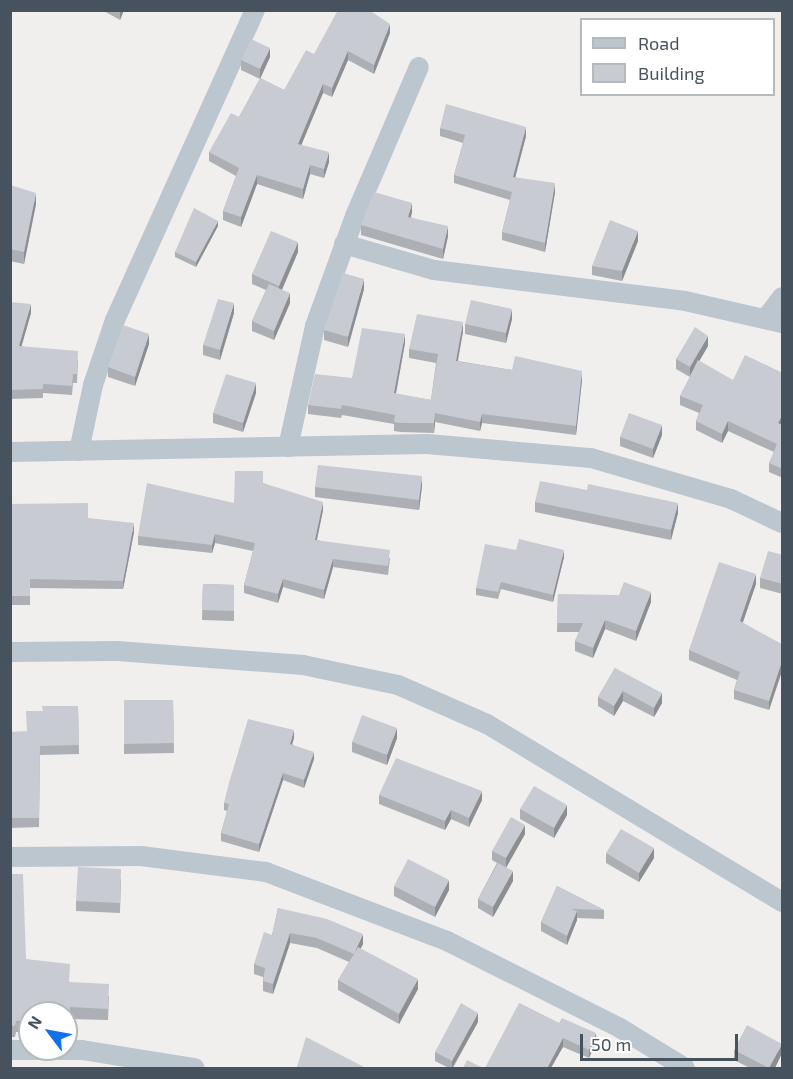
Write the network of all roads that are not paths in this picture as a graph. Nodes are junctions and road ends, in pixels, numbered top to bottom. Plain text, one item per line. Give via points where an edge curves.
1 (255, 10) edge
2 (419, 67) dead end
3 (344, 244) junction
4 (783, 297) edge
5 (775, 320) edge
6 (288, 447) junction
7 (79, 451) junction
8 (10, 452) edge
9 (783, 523) edge
10 (10, 652) edge
11 (10, 857) edge
12 (783, 902) edge
13 (10, 1050) edge
14 (195, 1068) edge
15 (685, 1068) edge

1 - 7 street via 115,320 93,386
2 - 3 street
3 - 5 street via 434,270 559,283
3 - 6 street via 315,326
4 - 5 street
6 - 7 street
6 - 9 street via 428,444 591,458 732,499
7 - 8 street
10 - 12 street via 117,651 303,664 398,685 487,724
11 - 15 street via 141,856 266,872 447,941 620,1028
13 - 14 street via 82,1050

